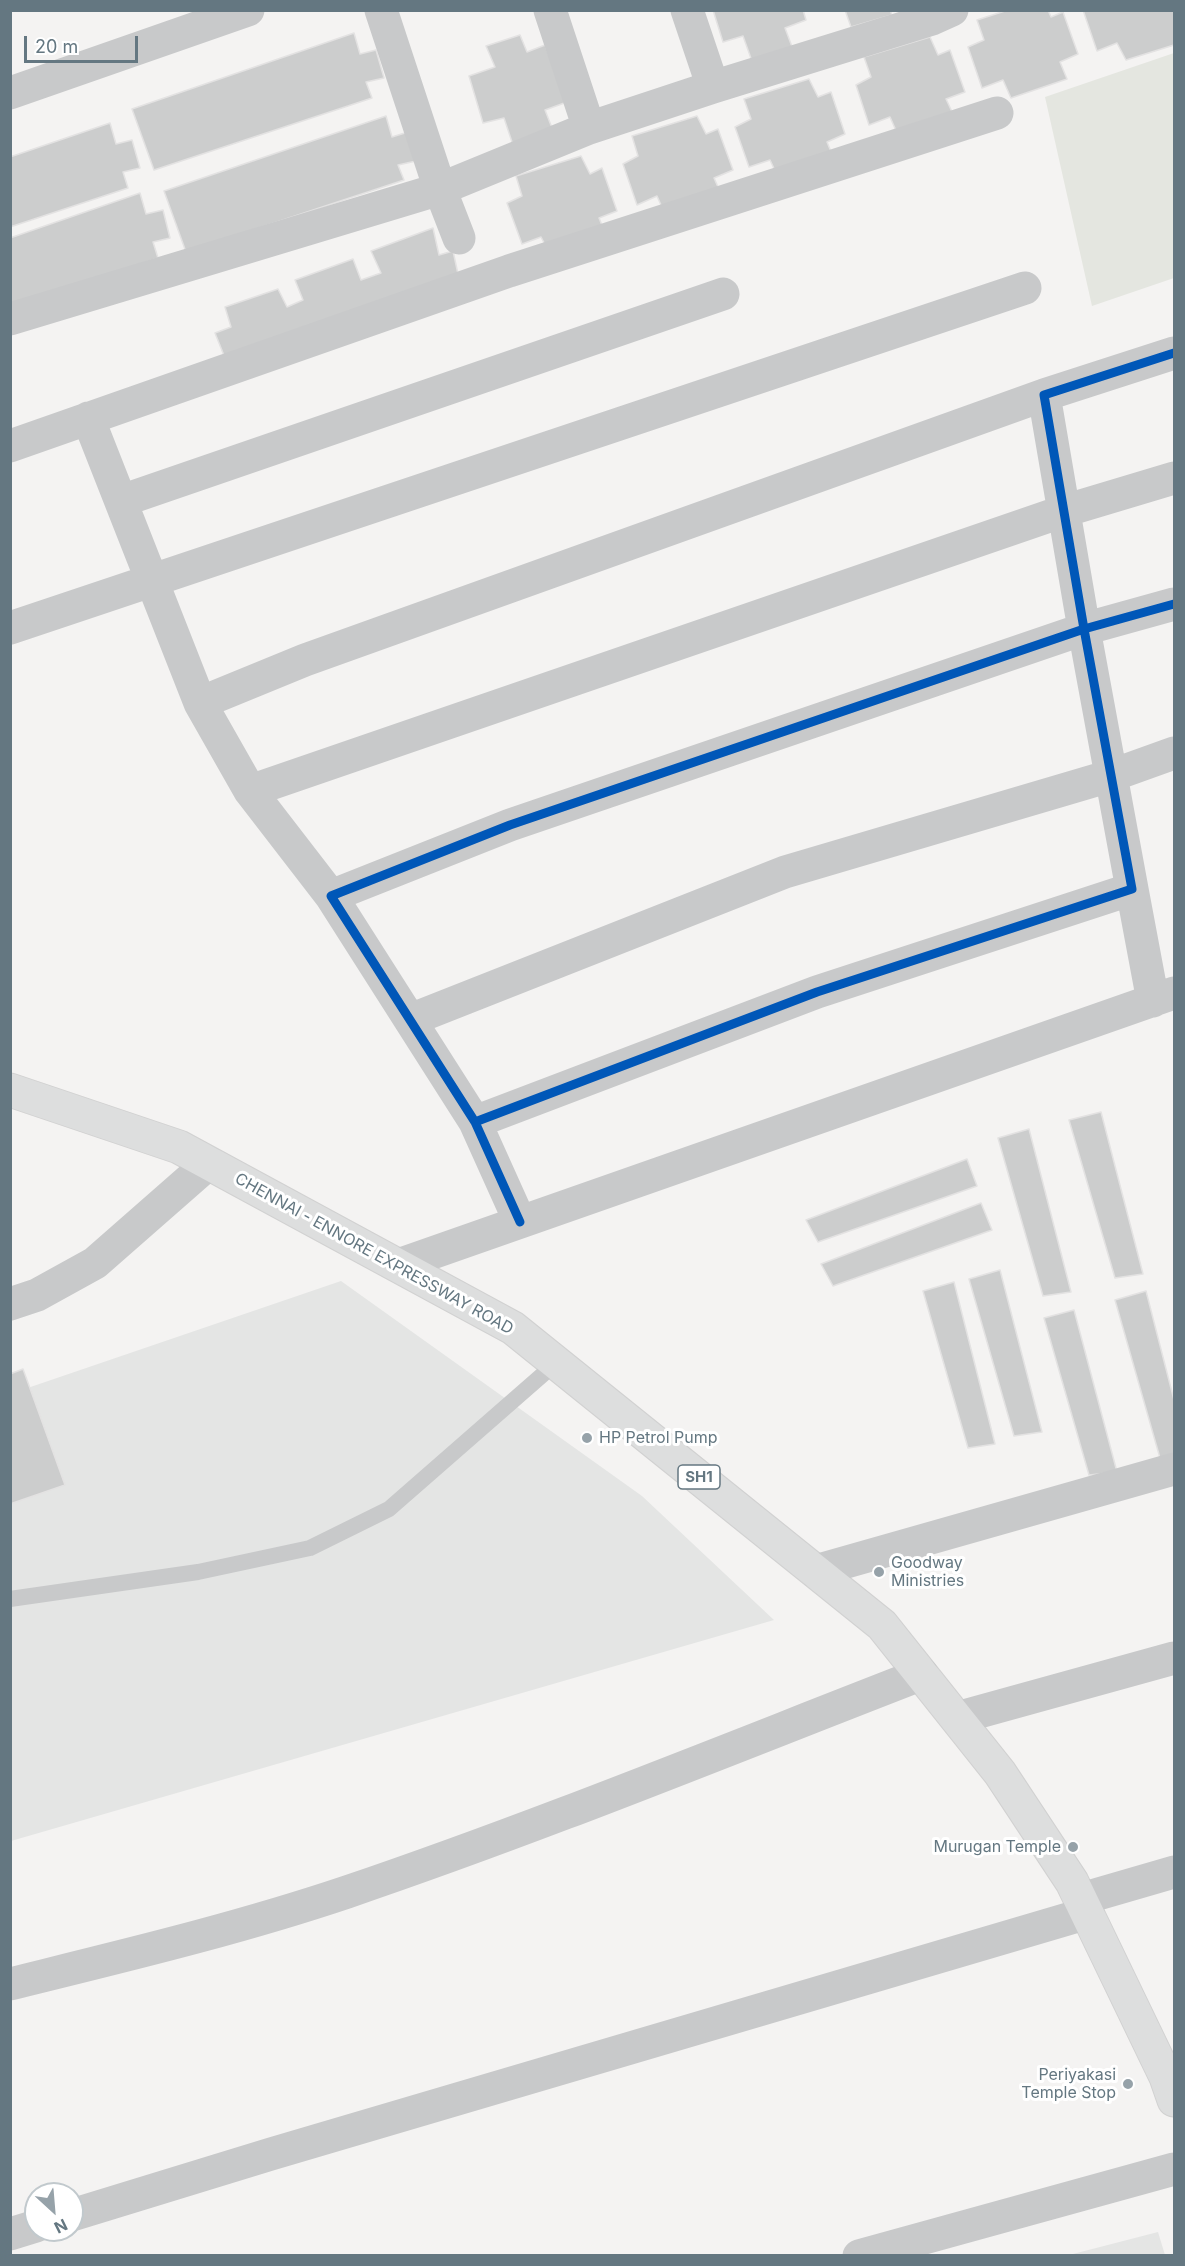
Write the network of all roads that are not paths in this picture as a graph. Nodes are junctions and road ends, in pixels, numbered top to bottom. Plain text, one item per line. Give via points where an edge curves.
1 (248, 10) edge
2 (381, 10) edge
3 (550, 10) edge
4 (687, 10) edge
5 (937, 13) edge
6 (168, 24) edge
7 (713, 87) junction
8 (11, 90) edge
9 (997, 113) dead end
10 (589, 128) junction
11 (440, 189) junction
12 (459, 238) dead end
13 (1025, 288) dead end
14 (723, 294) dead end
15 (10, 319) edge
16 (1174, 353) edge
17 (1044, 395) junction
18 (88, 418) junction
19 (10, 446) edge
20 (1174, 478) edge
21 (121, 501) junction
22 (1064, 511) junction
23 (152, 581) junction
24 (1174, 604) edge
25 (10, 628) edge
26 (1084, 629) junction
27 (200, 703) junction
28 (1174, 753) edge
29 (1110, 776) junction
30 (250, 791) junction
31 (1132, 889) junction
32 (331, 896) junction
33 (1163, 997) edge
34 (410, 1020) junction
35 (10, 1090) edge
36 (475, 1122) junction
37 (209, 1163) junction
38 (520, 1222) junction
39 (398, 1265) junction
40 (10, 1304) edge
41 (556, 1363) junction
42 (1174, 1469) edge
43 (814, 1571) junction
44 (10, 1599) edge
45 (1174, 1658) edge
46 (922, 1674) junction
47 (957, 1718) junction
48 (1174, 1872) edge
49 (1084, 1906) junction
50 (10, 1984) edge
51 (1174, 2100) edge
52 (1174, 2169) edge
53 (84, 2211) edge
54 (859, 2256) edge

1 - 6 street
2 - 11 street
3 - 10 street
4 - 7 street
5 - 7 street
6 - 8 street
7 - 10 street
9 - 18 street via 509,271
10 - 11 street
11 - 12 street
11 - 15 street
13 - 23 street
14 - 21 street
16 - 17 street
17 - 22 street
17 - 27 street via 305,660
18 - 19 street
18 - 21 street
20 - 22 street
21 - 23 street
22 - 26 street
22 - 30 street
23 - 25 street
23 - 27 street
24 - 26 street
26 - 29 street
26 - 32 street via 510,825
27 - 30 street
28 - 29 street
29 - 31 street
29 - 34 street via 785,872
30 - 32 street
31 - 33 street
31 - 36 street via 817,992
32 - 34 street
33 - 38 street
34 - 36 street
35 - 37 main road, CHENNAI - ENNORE EXPRESSWAY ROAD / SH1 via 179,1147
36 - 38 street
37 - 39 main road, CHENNAI - ENNORE EXPRESSWAY ROAD / SH1
37 - 40 street via 95,1263 37,1295
38 - 39 street
39 - 41 main road, CHENNAI - ENNORE EXPRESSWAY ROAD / SH1 via 513,1328
41 - 43 main road, CHENNAI - ENNORE EXPRESSWAY ROAD / SH1
41 - 44 lane via 389,1509 310,1548 198,1572
42 - 43 street
43 - 46 main road, CHENNAI - ENNORE EXPRESSWAY ROAD / SH1 via 882,1625
45 - 47 street
46 - 47 main road, CHENNAI - ENNORE EXPRESSWAY ROAD / SH1
46 - 50 street via 536,1824 345,1893 177,1942
47 - 49 main road, CHENNAI - ENNORE EXPRESSWAY ROAD / SH1 via 1000,1773 1072,1881
48 - 49 street
49 - 51 main road, CHENNAI - ENNORE EXPRESSWAY ROAD / SH1 via 1162,2067
49 - 53 street
52 - 54 street

